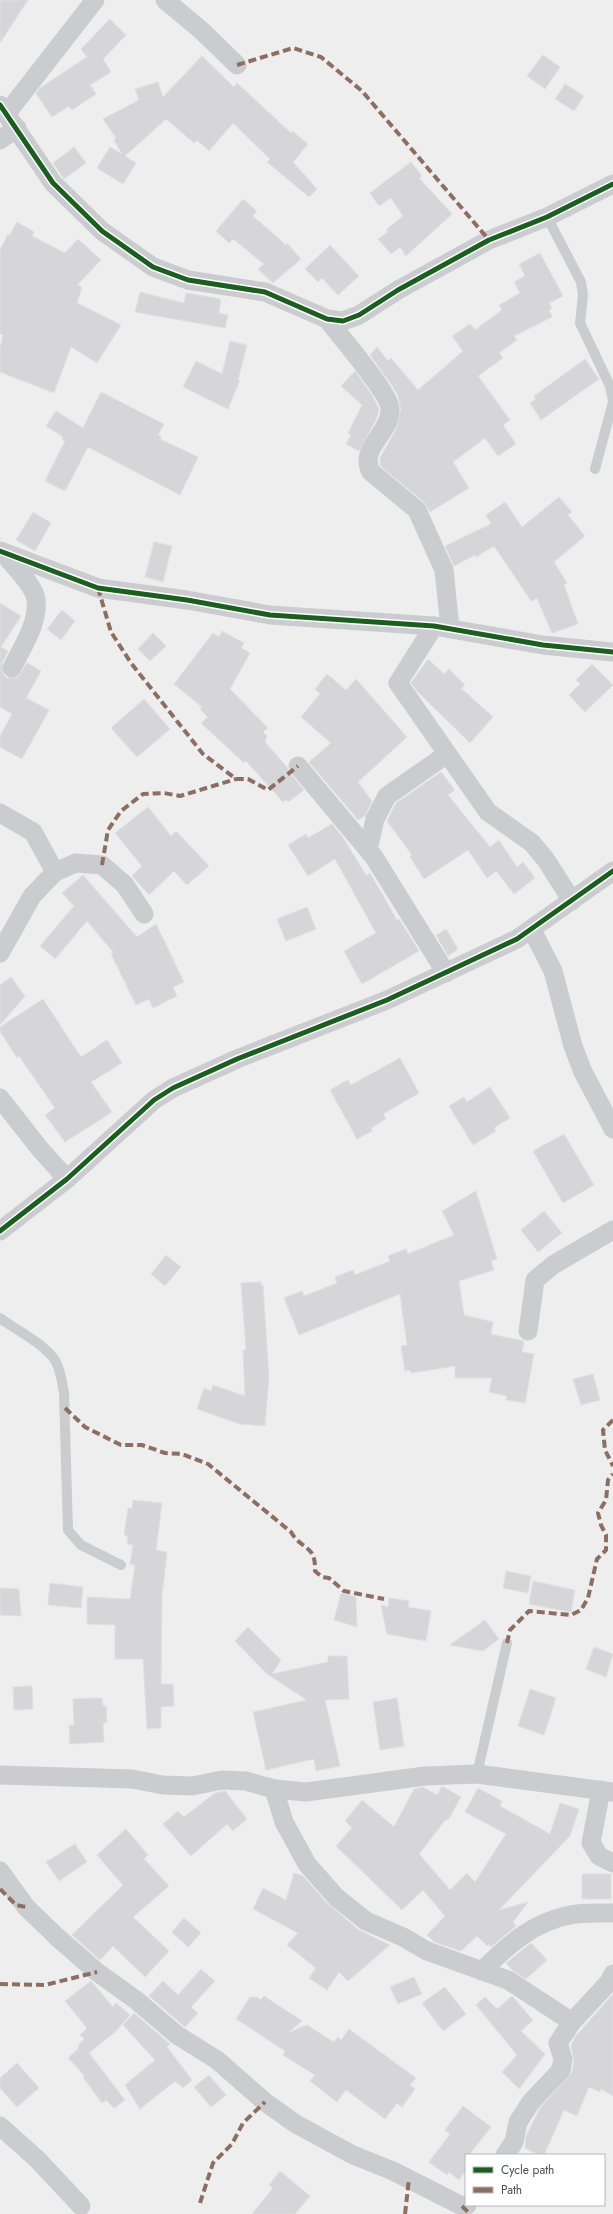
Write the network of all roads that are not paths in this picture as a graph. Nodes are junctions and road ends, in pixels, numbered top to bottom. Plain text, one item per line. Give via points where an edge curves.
1 (95, 0) edge
2 (165, 0) edge
3 (237, 65) dead end
4 (8, 116) edge
5 (0, 140) edge
6 (613, 184) edge
7 (547, 217) junction
8 (326, 319) junction
9 (613, 402) edge
10 (595, 469) dead end
11 (1, 552) edge
12 (442, 627) junction
13 (613, 652) edge
14 (12, 668) dead end
15 (447, 754) junction
16 (298, 766) dead end
17 (0, 813) edge
18 (368, 850) junction
19 (613, 871) edge
20 (55, 872) junction
21 (572, 901) junction
22 (144, 914) dead end
23 (532, 930) junction
24 (0, 953) edge
25 (446, 973) junction
26 (0, 1098) edge
27 (613, 1129) edge
28 (67, 1180) junction
29 (613, 1230) edge
30 (0, 1231) edge
31 (0, 1318) edge
32 (528, 1331) dead end
33 (121, 1565) dead end
34 (507, 1643) dead end
35 (477, 1774) junction
36 (0, 1775) edge
37 (274, 1789) junction
38 (607, 1791) edge
39 (613, 1863) edge
40 (0, 1872) edge
41 (613, 1912) edge
42 (482, 1971) junction
43 (613, 1974) edge
44 (572, 2022) junction
45 (0, 2126) edge
46 (506, 2154) edge
47 (465, 2205) edge
48 (81, 2206) dead end

1 - 4 street
2 - 3 street
4 - 5 street
4 - 8 street via 53,183 102,231 153,267 188,280 265,292
6 - 7 street
7 - 8 street via 489,240 398,290 359,315 343,321
7 - 9 lane via 581,282 583,295 580,323 610,386
8 - 12 street via 387,398 390,415 368,455 367,465 370,472 417,510 444,570
9 - 10 lane
11 - 12 street via 98,588 270,615
11 - 14 street via 25,579 36,598 34,621
12 - 13 street via 543,645
12 - 15 street via 398,683
15 - 18 street via 387,796 375,819
15 - 21 street via 488,812 532,843
16 - 18 street
17 - 20 street via 33,832
18 - 25 street
19 - 21 street
20 - 22 street via 76,862 102,865 125,885
20 - 24 street via 32,896
21 - 23 street
23 - 25 street
23 - 27 street via 553,971 573,1046 583,1072
25 - 28 street via 173,1088 154,1100
26 - 28 street
28 - 30 street
29 - 32 street via 553,1265 535,1280
31 - 33 lane via 48,1351 56,1362 61,1376 64,1393 68,1530 81,1545
34 - 35 lane
35 - 37 street via 425,1776 306,1792
35 - 38 street
36 - 37 street via 132,1779 163,1785 192,1786 222,1780 246,1782
37 - 42 street via 284,1822 306,1864 336,1897 366,1921 427,1951
38 - 39 street via 591,1844 600,1856
40 - 47 street via 26,1907 97,1972 136,2000 177,2035 217,2060 296,2124 353,2155
41 - 42 street via 570,1915 533,1928 509,1944
42 - 44 street via 508,1980
43 - 44 street via 609,1982
44 - 46 street via 558,2043 563,2059 560,2070 524,2112 518,2122 514,2142
45 - 48 street via 37,2159

